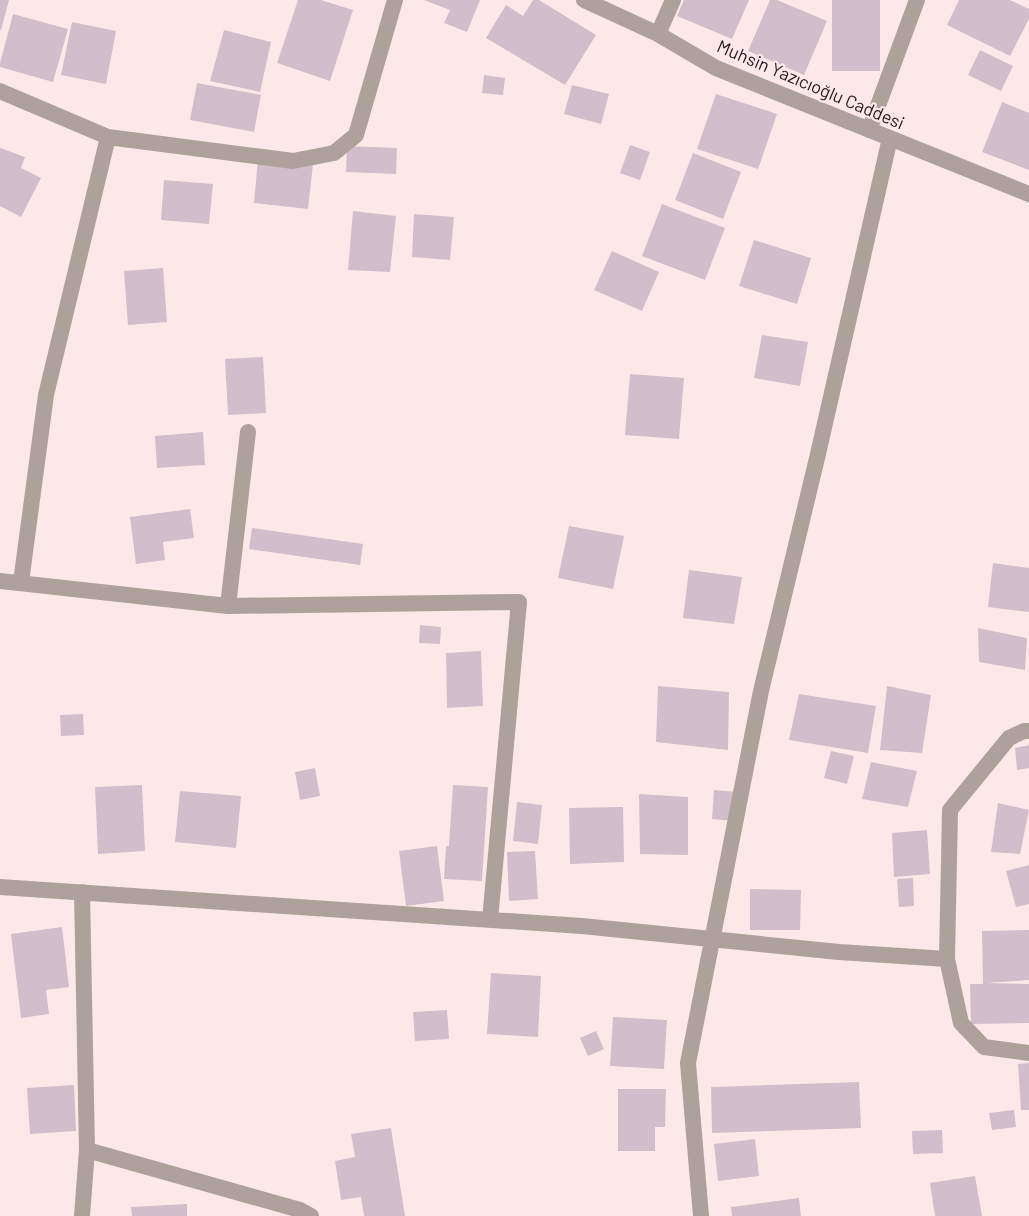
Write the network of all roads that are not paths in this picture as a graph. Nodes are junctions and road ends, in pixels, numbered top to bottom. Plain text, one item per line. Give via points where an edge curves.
1 (395, 0) edge
2 (584, 0) edge
3 (673, 0) edge
4 (917, 0) edge
5 (658, 34) junction
6 (0, 91) edge
7 (869, 130) junction
8 (108, 137) junction
9 (890, 138) junction
10 (1029, 194) edge
11 (248, 432) dead end
12 (0, 581) edge
13 (21, 582) junction
14 (228, 606) junction
15 (1029, 731) edge
16 (0, 887) edge
17 (82, 892) junction
18 (490, 920) junction
19 (713, 939) junction
20 (947, 959) junction
21 (1029, 1053) edge
22 (87, 1150) junction
23 (82, 1216) edge
24 (311, 1216) edge
25 (701, 1216) edge

1 - 8 street via 356,135 334,153 293,161
2 - 5 street, Muhsin Yazıcıoğlu Caddesi
3 - 5 street
4 - 7 street
5 - 7 street, Muhsin Yazıcıoğlu Caddesi via 716,68
6 - 8 street
7 - 9 street, Muhsin Yazıcıoğlu Caddesi
8 - 13 street via 46,395
9 - 10 street, Muhsin Yazıcıoğlu Caddesi
9 - 19 street via 761,691
11 - 14 street
12 - 13 street
13 - 14 street
14 - 18 street via 519,602
15 - 20 street via 1009,738 950,810
16 - 17 street
17 - 18 street
17 - 22 street
18 - 19 street
19 - 20 street
19 - 25 street via 688,1062
20 - 21 street via 961,1023 984,1047
22 - 23 street
22 - 24 street

